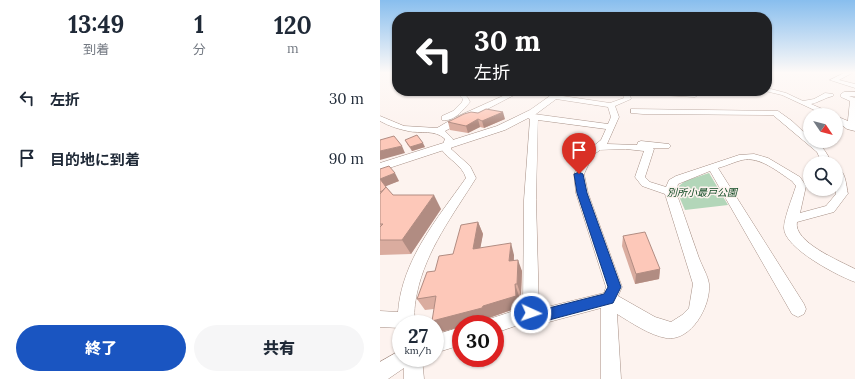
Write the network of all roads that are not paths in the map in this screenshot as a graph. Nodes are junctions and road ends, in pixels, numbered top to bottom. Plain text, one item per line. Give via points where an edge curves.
1 (772, 91) edge
2 (855, 94) edge
3 (831, 95) dead end
4 (463, 96) edge
5 (507, 96) edge
6 (557, 96) edge
7 (570, 96) edge
8 (627, 96) edge
9 (802, 103) junction
10 (612, 104) junction
11 (814, 108) edge
12 (634, 111) dead end
13 (530, 116) junction
14 (380, 118) edge
15 (843, 122) edge
16 (610, 128) junction
17 (852, 128) edge
18 (435, 130) junction
19 (446, 145) junction
20 (666, 146) dead end
21 (602, 147) junction
22 (824, 156) edge
23 (380, 167) edge
24 (712, 167) junction
25 (670, 192) junction
26 (840, 196) edge
27 (792, 218) junction
28 (855, 276) edge
29 (609, 299) junction
30 (798, 309) dead end
31 (531, 313) junction
32 (407, 315) edge
33 (380, 319) edge
34 (392, 320) edge
35 (504, 322) edge
36 (392, 365) edge
37 (413, 367) edge
38 (380, 373) edge
39 (414, 379) edge
40 (611, 379) edge

1 - 9 street
2 - 17 street via 843,96 854,100
3 - 9 street
4 - 18 street via 466,99 463,106 435,124
5 - 18 street
6 - 13 street
7 - 10 street
8 - 10 street via 628,99
9 - 11 street
10 - 16 street via 615,117
12 - 22 street via 758,115 775,113 790,123
13 - 16 street
13 - 19 street
13 - 31 street
14 - 18 street via 400,127
15 - 17 street
16 - 21 street
18 - 19 street via 445,134 449,139
19 - 23 street
19 - 32 street via 450,154 469,170 471,178 430,239 413,276
20 - 21 street via 610,144
21 - 25 street via 626,146 649,149 640,177 646,184
21 - 29 street via 589,154 579,174 582,193 614,287
24 - 25 street via 676,180
24 - 27 street via 742,157 754,157 765,160 796,179 801,186
24 - 30 street
25 - 29 street via 701,284 700,300 694,315 671,330 651,325
26 - 27 street via 830,209
27 - 28 street via 790,229 794,238 807,249
29 - 31 street via 534,318
29 - 40 street via 608,347
31 - 35 street
33 - 34 street
36 - 38 street
37 - 39 street

